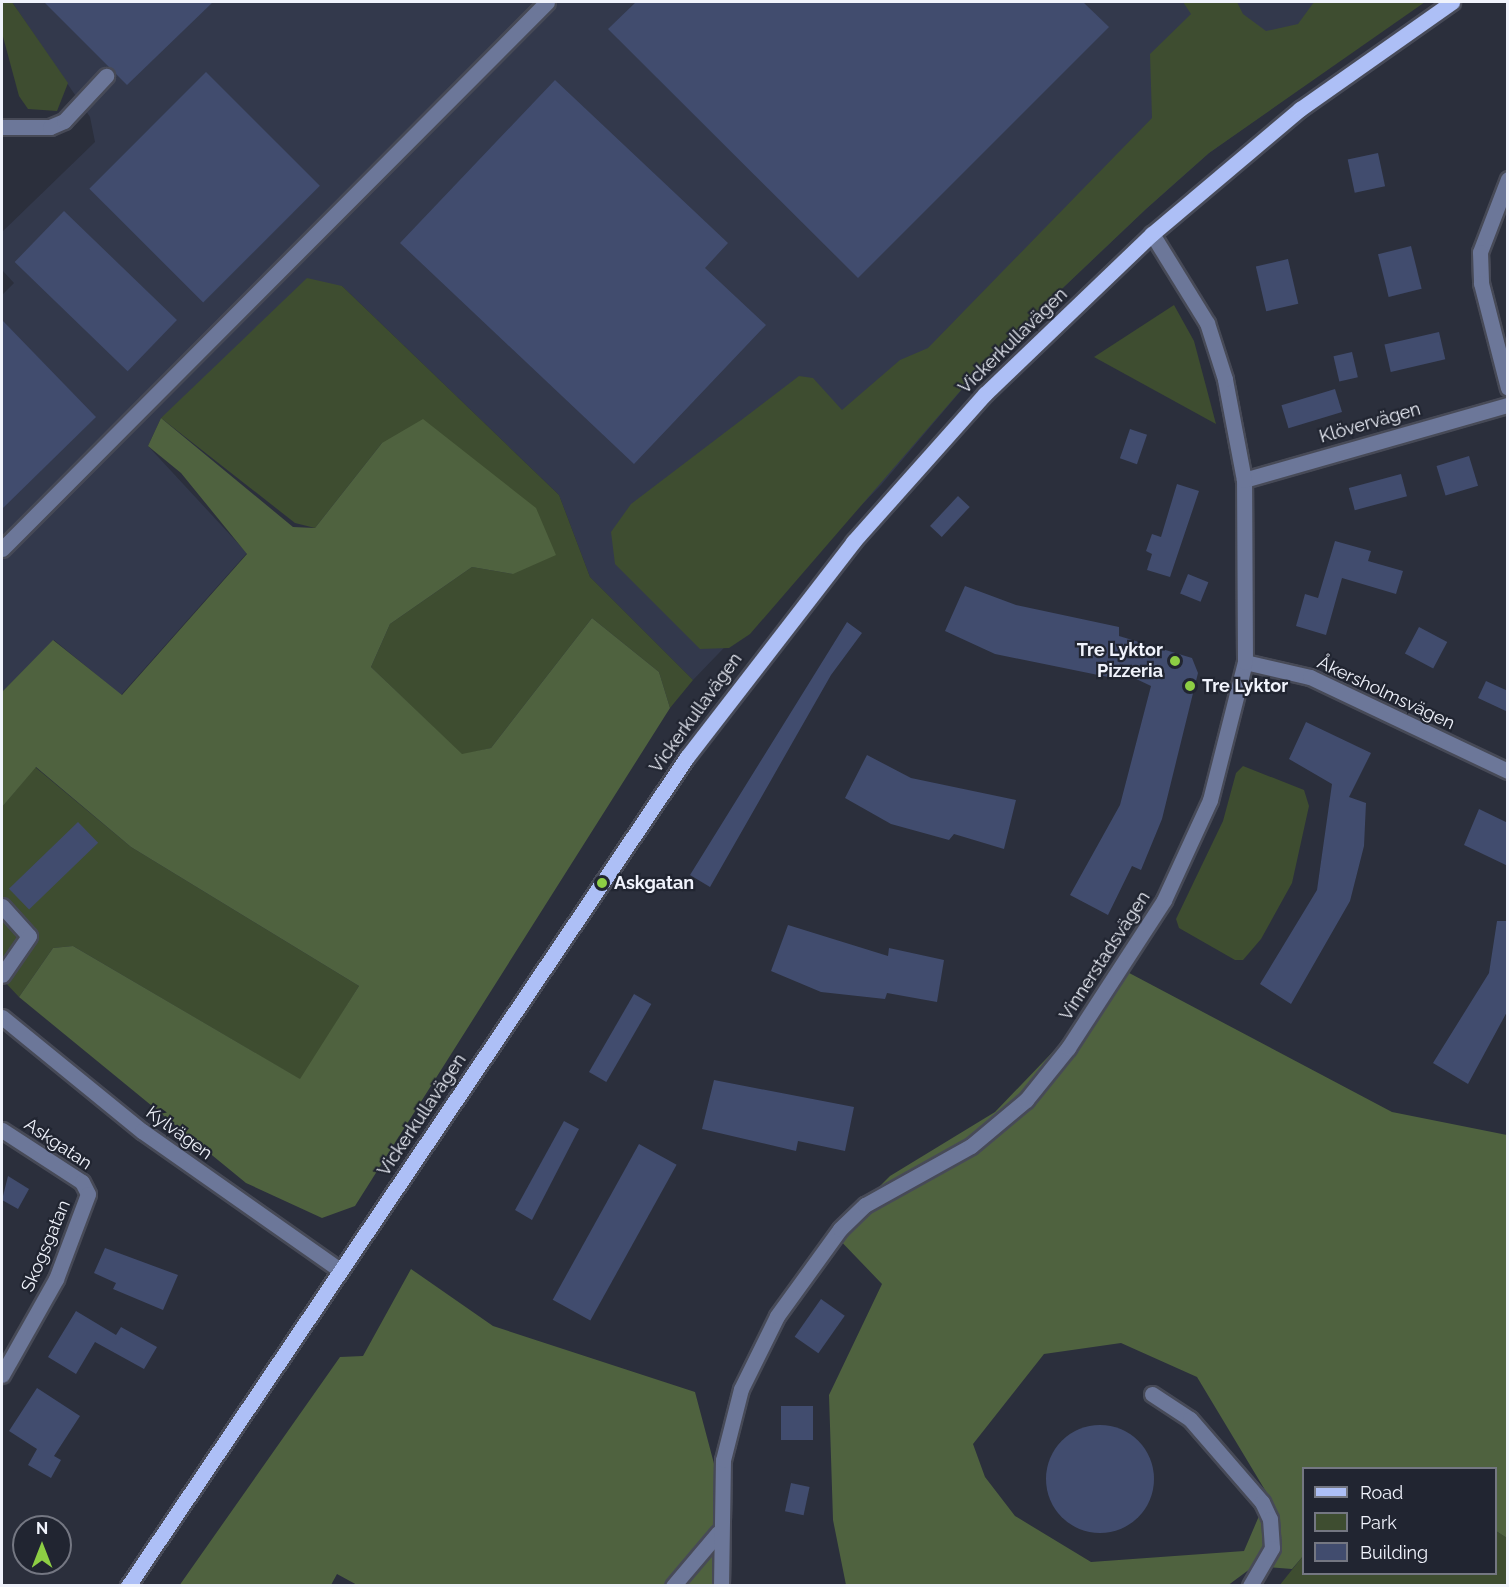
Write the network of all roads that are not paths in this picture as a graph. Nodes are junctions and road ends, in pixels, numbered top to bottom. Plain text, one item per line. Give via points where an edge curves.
1 (547, 2) edge
2 (1452, 2) edge
3 (106, 76) dead end
4 (2, 126) edge
5 (1508, 179) edge
6 (1152, 234) junction
7 (1508, 388) edge
8 (1508, 405) edge
9 (1244, 480) junction
10 (2, 549) edge
11 (1245, 662) junction
12 (1508, 771) edge
13 (2, 906) edge
14 (2, 975) edge
15 (2, 1017) edge
16 (2, 1130) edge
17 (88, 1194) joint
18 (340, 1270) junction
19 (2, 1376) edge
20 (1152, 1394) dead end
21 (718, 1533) junction
22 (128, 1586) edge
23 (673, 1586) edge
24 (721, 1586) edge
25 (1250, 1586) edge

1 - 10 street
2 - 6 main road, Vickerkullavägen via 1300,109
3 - 4 street via 64,121 50,127
5 - 7 street via 1480,252 1481,283
6 - 9 street, Vinnerstadsvägen via 1192,290 1207,323 1227,388
6 - 18 main road, Vickerkullavägen via 985,394 800,607 687,757
8 - 9 street, Klövervägen
9 - 11 street, Vinnerstadsvägen
11 - 12 street, Åkersholmsvägen via 1310,678
11 - 21 street, Vinnerstadsvägen via 1224,755 1190,850 1164,900 1068,1048 1007,1120 971,1146 896,1184 851,1218 777,1316 756,1352 732,1419
13 - 14 street via 29,936
15 - 18 street, Kylvägen via 142,1131
16 - 17 street, Askgatan via 81,1182
17 - 19 street, Skogsgatan via 56,1278
18 - 22 main road, Vickerkullavägen
20 - 25 street via 1190,1419 1262,1502 1270,1519 1272,1548
21 - 23 street
21 - 24 street, Vinnerstadsvägen

